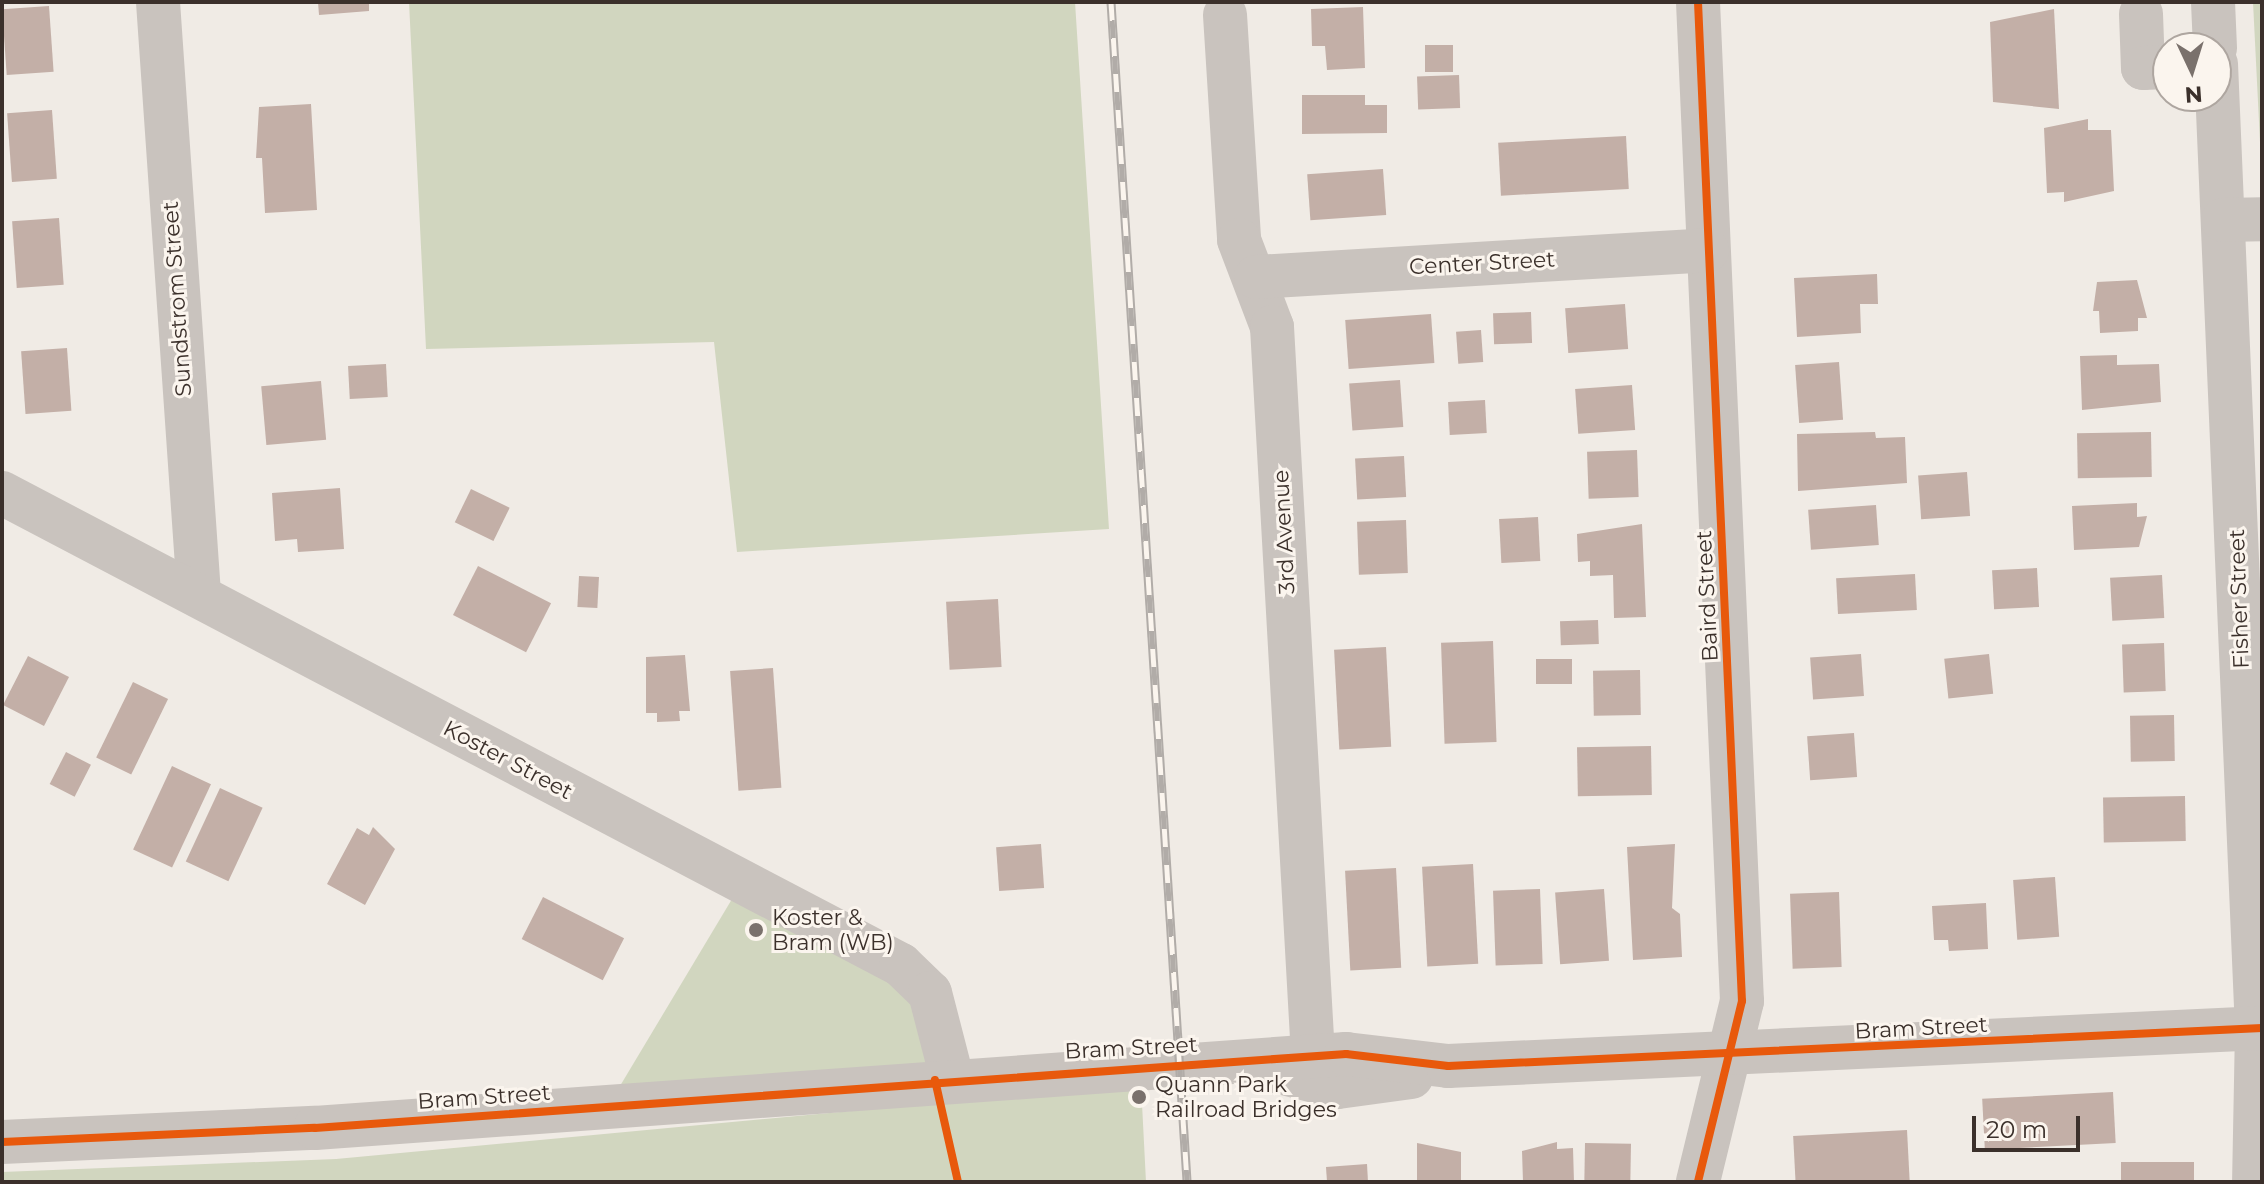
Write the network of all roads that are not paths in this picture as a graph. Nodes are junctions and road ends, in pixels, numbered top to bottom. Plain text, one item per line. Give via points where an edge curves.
1 (158, 2) edge
2 (1698, 2) edge
3 (2213, 2) edge
4 (2141, 14) dead end
5 (1225, 15) dead end
6 (2214, 32) edge
7 (2152, 68) edge
8 (2224, 112) edge
9 (2242, 220) edge
10 (1707, 250) junction
11 (1256, 277) junction
12 (2, 493) edge
13 (199, 595) junction
14 (2260, 1028) edge
15 (1313, 1056) junction
16 (1733, 1056) junction
17 (1253, 1060) junction
18 (1448, 1066) junction
19 (952, 1078) junction
20 (2, 1142) edge
21 (1698, 1182) edge
22 (2254, 1182) edge

1 - 13 street, Sundstrom Street
2 - 10 street, Baird Street
3 - 6 street
4 - 7 street via 2143,68
5 - 11 street, 3rd Avenue via 1235,217
8 - 9 street, Fisher Street
9 - 14 street, Fisher Street
10 - 11 street, Center Street
10 - 16 street, Baird Street via 1742,969
11 - 15 street, 3rd Avenue via 1272,327
12 - 13 street, Koster Street
13 - 19 street, Koster Street via 901,965 930,993
14 - 16 street, Bram Street
14 - 22 street, Fisher Street
15 - 17 street, Bram Street
15 - 18 street, Bram Street
16 - 18 street, Bram Street
16 - 21 street, Baird Street
17 - 18 street, Bram Street via 1303,1083 1338,1087 1391,1084
17 - 19 street, Bram Street
19 - 20 street, Bram Street via 315,1128

